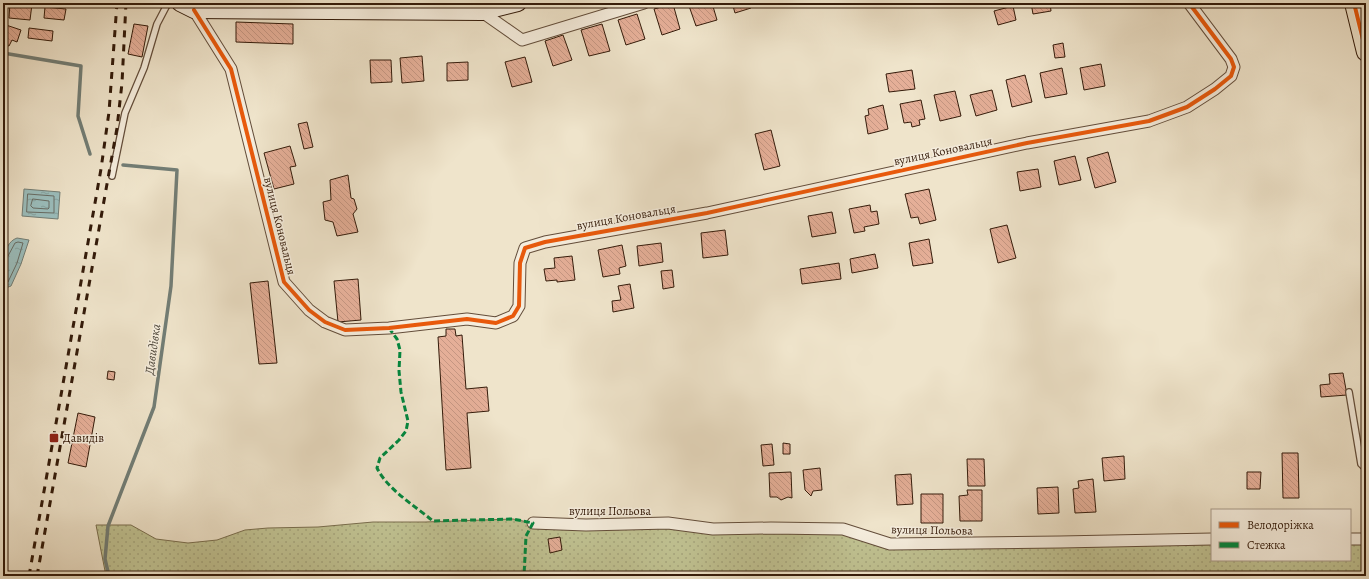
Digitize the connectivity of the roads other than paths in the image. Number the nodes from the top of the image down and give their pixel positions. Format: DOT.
graph roads {
  1 [pos="168,3"];
  2 [pos="518,3"];
  3 [pos="644,3"];
  4 [pos="1189,3"];
  5 [pos="1354,3"];
  6 [pos="187,6"];
  7 [pos="267,7"];
  8 [pos="482,12"];
  9 [pos="1366,52"];
  10 [pos="112,176"];
  11 [pos="1350,392"];
  12 [pos="1366,469"];
  13 [pos="533,523"];
  14 [pos="1211,539"];
  15 [pos="1351,539"];
  16 [pos="1366,539"];
  1 -- 10 [label="lane"];
  2 -- 8 [label="street"];
  3 -- 8 [label="street"];
  4 -- 6 [label="street, вулиця Коновальця"];
  5 -- 9 [label="main road"];
  6 -- 7 [label="street"];
  7 -- 8 [label="street"];
  11 -- 12 [label="lane"];
  13 -- 14 [label="street, вулиця Польова"];
  15 -- 16 [label="street"];
}
